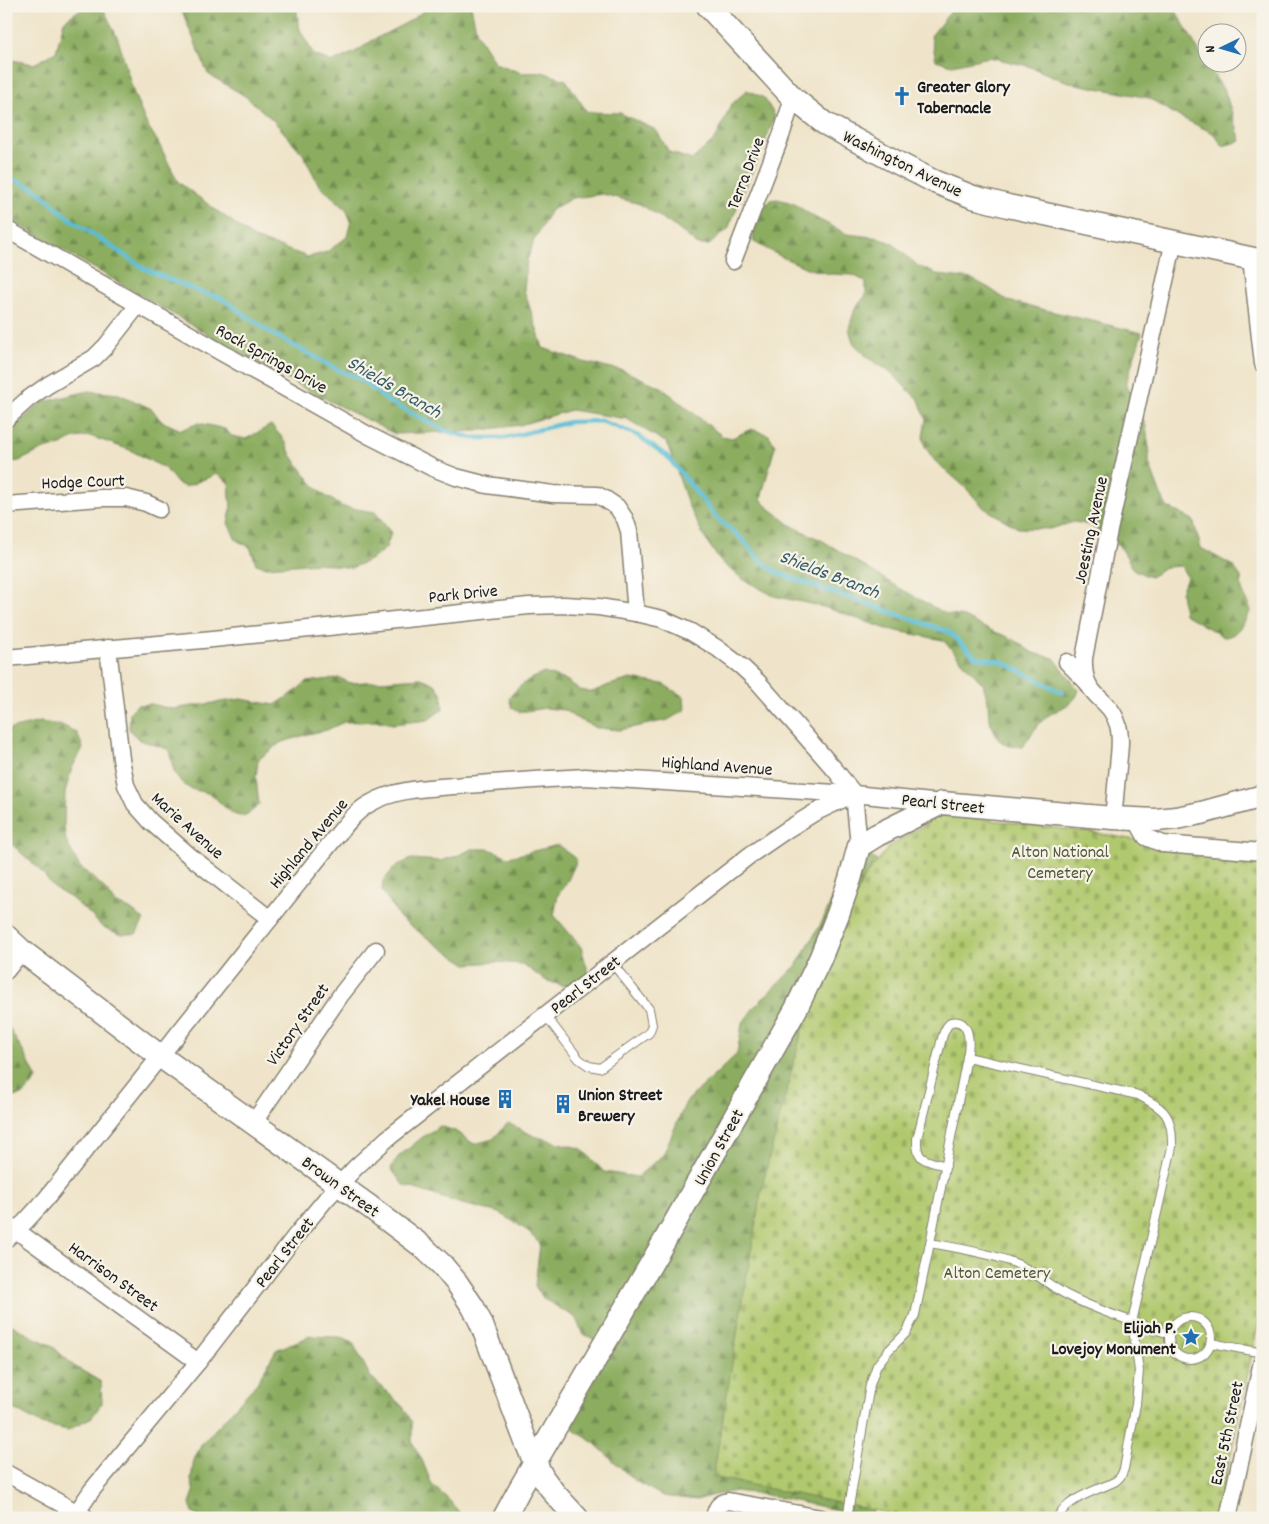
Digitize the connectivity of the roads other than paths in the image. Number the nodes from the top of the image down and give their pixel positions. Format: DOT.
graph roads {
  1 [pos="708,6"];
  2 [pos="793,98"];
  3 [pos="6,229"];
  4 [pos="1174,242"];
  5 [pos="1257,260"];
  6 [pos="733,261"];
  7 [pos="138,305"];
  8 [pos="1263,364"];
  9 [pos="6,419"];
  10 [pos="6,505"];
  11 [pos="159,509"];
  12 [pos="636,613"];
  13 [pos="108,648"];
  14 [pos="6,658"];
  15 [pos="1067,662"];
  16 [pos="1086,681"];
  17 [pos="854,794"];
  18 [pos="1263,796"];
  19 [pos="942,803"];
  20 [pos="1113,818"];
  21 [pos="1136,819"];
  22 [pos="859,846"];
  23 [pos="1263,852"];
  24 [pos="270,919"];
  25 [pos="14,944"];
  26 [pos="376,950"];
  27 [pos="612,963"];
  28 [pos="6,971"];
  29 [pos="545,1015"];
  30 [pos="160,1056"];
  31 [pos="968,1057"];
  32 [pos="254,1122"];
  33 [pos="946,1166"];
  34 [pos="340,1185"];
  35 [pos="10,1231"];
  36 [pos="930,1242"];
  37 [pos="1132,1322"];
  38 [pos="1169,1334"];
  39 [pos="1211,1343"];
  40 [pos="1263,1353"];
  41 [pos="1263,1357"];
  42 [pos="198,1362"];
  43 [pos="535,1463"];
  44 [pos="6,1473"];
  45 [pos="80,1516"];
  46 [pos="504,1518"];
  47 [pos="577,1518"];
  48 [pos="714,1518"];
  49 [pos="821,1518"];
  50 [pos="847,1518"];
  51 [pos="1057,1518"];
  52 [pos="1228,1518"];
  1 -- 2 [label="street, Washington Avenue"];
  2 -- 4 [label="street, Washington Avenue"];
  2 -- 6 [label="street, Terra Drive"];
  3 -- 7 [label="street, Rock Springs Drive"];
  4 -- 5 [label="street, Washington Avenue"];
  4 -- 16 [label="street, Joesting Avenue"];
  5 -- 8 [label="street"];
  7 -- 9 [label="street"];
  7 -- 12 [label="street, Rock Springs Drive"];
  10 -- 11 [label="street, Hodge Court"];
  12 -- 13 [label="street, Park Drive"];
  12 -- 17 [label="street, Park Drive"];
  13 -- 14 [label="street, Park Drive"];
  13 -- 24 [label="street, Marie Avenue"];
  15 -- 16 [label="street"];
  16 -- 20 [label="street"];
  17 -- 19 [label="street, Pearl Street"];
  17 -- 22 [label="street"];
  17 -- 24 [label="street, Highland Avenue"];
  17 -- 27 [label="street, Pearl Street"];
  18 -- 21 [label="street, Pearl Street"];
  19 -- 20 [label="street, Pearl Street"];
  19 -- 22 [label="street"];
  20 -- 21 [label="street, Pearl Street"];
  21 -- 23 [label="street"];
  22 -- 43 [label="street, Union Street"];
  24 -- 30 [label="street, Highland Avenue"];
  25 -- 28 [label="street"];
  25 -- 30 [label="street, Brown Street"];
  26 -- 32 [label="street, Victory Street"];
  27 -- 29 [label="street, Pearl Street"];
  27 -- 29 [label="lane"];
  29 -- 34 [label="street, Pearl Street"];
  30 -- 32 [label="street, Brown Street"];
  30 -- 35 [label="street, Highland Avenue"];
  31 -- 33 [label="lane"];
  31 -- 33 [label="lane"];
  31 -- 37 [label="lane"];
  32 -- 34 [label="street, Brown Street"];
  33 -- 36 [label="lane"];
  34 -- 42 [label="street, Pearl Street"];
  34 -- 43 [label="street, Brown Street"];
  35 -- 42 [label="street, Harrison Street"];
  36 -- 37 [label="lane"];
  36 -- 50 [label="lane"];
  37 -- 38 [label="lane"];
  37 -- 51 [label="lane"];
  38 -- 39 [label="lane"];
  38 -- 39 [label="lane"];
  39 -- 40 [label="lane"];
  41 -- 52 [label="street, East 5th Street"];
  42 -- 45 [label="street, Pearl Street"];
  43 -- 46 [label="street, Union Street"];
  43 -- 47 [label="street, Brown Street"];
  44 -- 45 [label="street"];
  48 -- 49 [label="street"];
}
